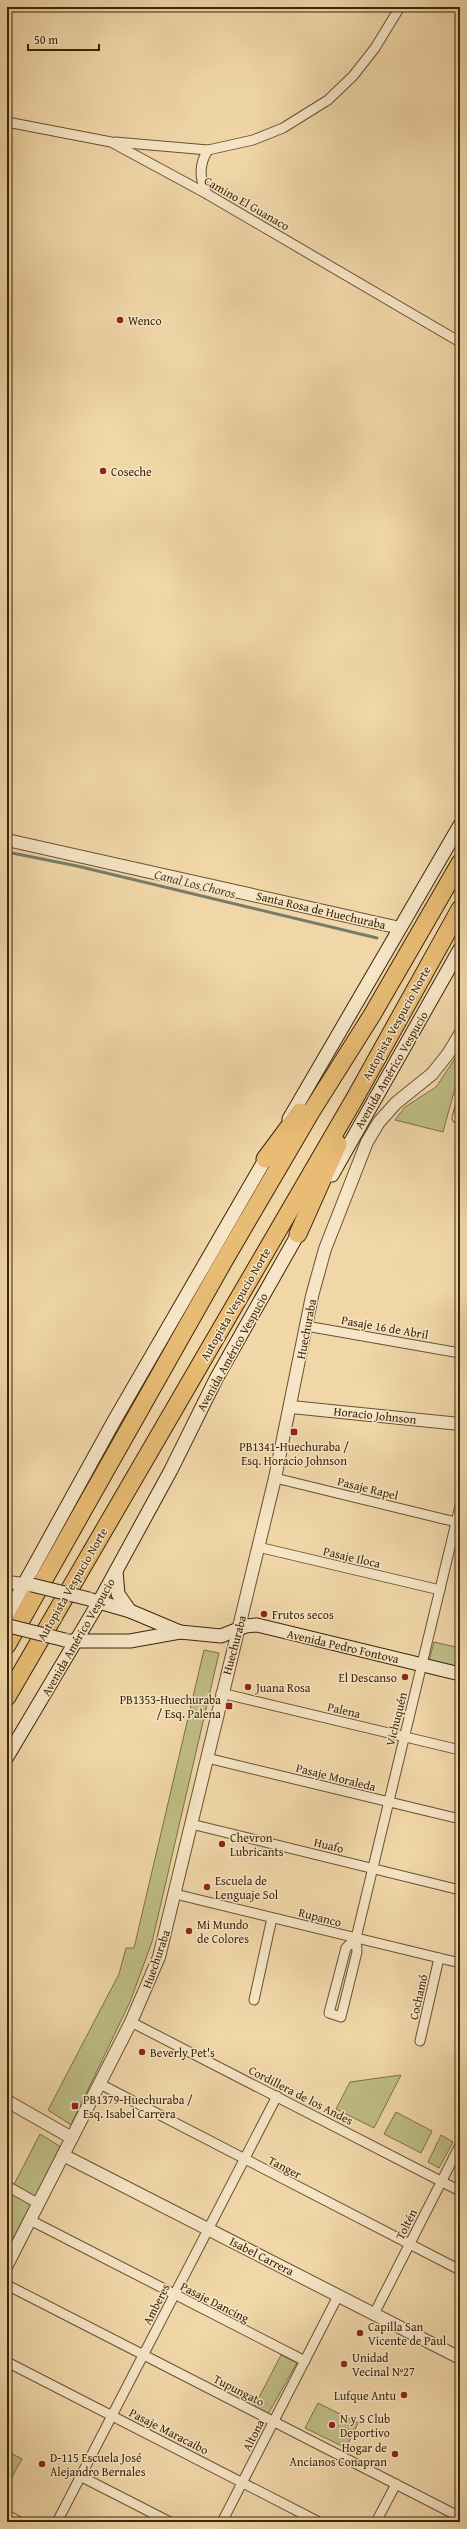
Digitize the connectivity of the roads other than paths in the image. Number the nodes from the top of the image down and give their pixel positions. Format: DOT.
graph roads {
  1 [pos="400,7"];
  2 [pos="7,122"];
  3 [pos="111,142"];
  4 [pos="208,150"];
  5 [pos="207,194"];
  6 [pos="460,342"];
  7 [pos="460,825"];
  8 [pos="7,840"];
  9 [pos="460,863"];
  10 [pos="460,909"];
  11 [pos="400,928"];
  12 [pos="460,949"];
  13 [pos="372,1015"];
  14 [pos="460,1034"];
  15 [pos="354,1098"];
  16 [pos="460,1107"];
  17 [pos="457,1118"];
  18 [pos="265,1159"];
  19 [pos="298,1234"];
  20 [pos="306,1326"];
  21 [pos="460,1353"];
  22 [pos="291,1407"];
  23 [pos="460,1424"];
  24 [pos="274,1478"];
  25 [pos="460,1506"];
  26 [pos="458,1523"];
  27 [pos="258,1547"];
  28 [pos="116,1570"];
  29 [pos="7,1582"];
  30 [pos="28,1584"];
  31 [pos="440,1590"];
  32 [pos="94,1600"];
  33 [pos="130,1611"];
  34 [pos="8,1622"];
  35 [pos="236,1631"];
  36 [pos="180,1632"];
  37 [pos="70,1641"];
  38 [pos="7,1645"];
  39 [pos="422,1665"];
  40 [pos="460,1674"];
  41 [pos="222,1693"];
  42 [pos="7,1696"];
  43 [pos="404,1737"];
  44 [pos="460,1750"];
  45 [pos="7,1756"];
  46 [pos="207,1758"];
  47 [pos="389,1802"];
  48 [pos="460,1819"];
  49 [pos="191,1824"];
  50 [pos="373,1869"];
  51 [pos="460,1890"];
  52 [pos="175,1894"];
  53 [pos="272,1918"];
  54 [pos="356,1938"];
  55 [pos="439,1958"];
  56 [pos="460,1963"];
  57 [pos="254,2000"];
  58 [pos="131,2022"];
  59 [pos="420,2041"];
  60 [pos="100,2084"];
  61 [pos="277,2096"];
  62 [pos="7,2101"];
  63 [pos="72,2138"];
  64 [pos="460,2144"];
  65 [pos="63,2155"];
  66 [pos="244,2159"];
  67 [pos="441,2181"];
  68 [pos="7,2186"];
  69 [pos="460,2191"];
  70 [pos="38,2204"];
  71 [pos="30,2220"];
  72 [pos="208,2229"];
  73 [pos="409,2244"];
  74 [pos="8,2262"];
  75 [pos="460,2270"];
  76 [pos="7,2285"];
  77 [pos="174,2294"];
  78 [pos="338,2296"];
  79 [pos="374,2314"];
  80 [pos="143,2355"];
  81 [pos="460,2358"];
  82 [pos="305,2361"];
  83 [pos="7,2362"];
  84 [pos="112,2416"];
  85 [pos="274,2422"];
  86 [pos="80,2476"];
  87 [pos="242,2482"];
  88 [pos="396,2484"];
  89 [pos="7,2515"];
  90 [pos="460,2517"];
  91 [pos="20,2522"];
  92 [pos="57,2522"];
  93 [pos="170,2522"];
  94 [pos="222,2522"];
  95 [pos="319,2522"];
  96 [pos="376,2522"];
  1 -- 4 [label="street"];
  2 -- 3 [label="street, Camino El Guanaco"];
  3 -- 4 [label="street"];
  3 -- 5 [label="street, Camino El Guanaco"];
  4 -- 5 [label="street"];
  5 -- 6 [label="street, Camino El Guanaco"];
  7 -- 11 [label="main road"];
  8 -- 11 [label="street, Santa Rosa de Huechuraba"];
  9 -- 13 [label="highway, Autopista Vespucio Norte"];
  10 -- 15 [label="highway, Autopista Vespucio Norte"];
  11 -- 18 [label="main road"];
  12 -- 19 [label="main road, Avenida Américo Vespucio"];
  13 -- 18 [label="highway"];
  13 -- 38 [label="highway, Autopista Vespucio Norte"];
  14 -- 20 [label="street, Huechuraba"];
  15 -- 19 [label="highway"];
  15 -- 42 [label="highway, Autopista Vespucio Norte"];
  16 -- 17 [label="street"];
  18 -- 30 [label="main road"];
  19 -- 28 [label="main road, Avenida Américo Vespucio"];
  20 -- 21 [label="street, Pasaje 16 de Abril"];
  20 -- 22 [label="street, Huechuraba"];
  22 -- 23 [label="street, Horacio Johnson"];
  22 -- 24 [label="street, Huechuraba"];
  24 -- 26 [label="street, Pasaje Rapel"];
  24 -- 27 [label="street, Huechuraba"];
  25 -- 26 [label="street, Vichuquén"];
  26 -- 31 [label="street, Vichuquén"];
  27 -- 31 [label="street, Pasaje Iloca"];
  27 -- 35 [label="street, Huechuraba"];
  28 -- 32 [label="main road, Avenida Américo Vespucio"];
  28 -- 33 [label="main road"];
  29 -- 30 [label="street, Avenida Pedro Fontova"];
  30 -- 32 [label="main road, Avenida Pedro Fontova, bridge"];
  30 -- 34 [label="main road"];
  31 -- 39 [label="street, Vichuquén"];
  32 -- 33 [label="main road, Avenida Pedro Fontova"];
  32 -- 37 [label="main road, Avenida Américo Vespucio"];
  33 -- 36 [label="main road, Avenida Pedro Fontova"];
  34 -- 37 [label="main road, Avenida Pedro Fontova, bridge"];
  35 -- 36 [label="main road, Avenida Pedro Fontova"];
  35 -- 39 [label="main road, Avenida Pedro Fontova"];
  35 -- 41 [label="street, Huechuraba"];
  36 -- 37 [label="main road, Avenida Pedro Fontova"];
  37 -- 45 [label="main road, Avenida Américo Vespucio"];
  39 -- 40 [label="main road, Avenida Pedro Fontova"];
  39 -- 43 [label="street, Vichuquén"];
  41 -- 43 [label="street, Palena"];
  41 -- 46 [label="street, Huechuraba"];
  43 -- 44 [label="street, Palena"];
  43 -- 47 [label="street, Vichuquén"];
  46 -- 47 [label="street, Pasaje Moraleda"];
  46 -- 49 [label="street, Huechuraba"];
  47 -- 48 [label="street, Pasaje Moraleda"];
  47 -- 50 [label="street, Vichuquén"];
  49 -- 50 [label="street, Huafo"];
  49 -- 52 [label="street, Huechuraba"];
  50 -- 51 [label="street, Huafo"];
  50 -- 54 [label="street, Vichuquén"];
  52 -- 53 [label="street, Rupanco"];
  52 -- 58 [label="street, Huechuraba"];
  53 -- 54 [label="street, Rupanco"];
  53 -- 57 [label="street"];
  54 -- 54 [label="street, Vichuquén"];
  54 -- 55 [label="street, Rupanco"];
  55 -- 56 [label="street, Rupanco"];
  55 -- 59 [label="street, Cochamó"];
  58 -- 60 [label="street, Huechuraba"];
  58 -- 61 [label="street, Cordillera de los Andes"];
  60 -- 63 [label="street, Huechuraba"];
  60 -- 66 [label="street, Tanger"];
  61 -- 66 [label="street, Amberes"];
  61 -- 67 [label="street, Cordillera de los Andes"];
  62 -- 63 [label="street"];
  63 -- 65 [label="street, Huechuraba"];
  64 -- 67 [label="street, Toltén"];
  65 -- 70 [label="street, Huechuraba"];
  65 -- 72 [label="street, Isabel Carrera"];
  66 -- 72 [label="street, Amberes"];
  66 -- 73 [label="street, Tanger"];
  67 -- 69 [label="street, Cordillera de los Andes"];
  67 -- 73 [label="street, Toltén"];
  68 -- 70 [label="street"];
  70 -- 71 [label="street, Huechuraba"];
  71 -- 74 [label="street, Huechuraba"];
  71 -- 77 [label="street, Pasaje Dancing"];
  72 -- 77 [label="street, Amberes"];
  72 -- 78 [label="street, Isabel Carrera"];
  73 -- 75 [label="street, Tanger"];
  73 -- 79 [label="street, Toltén"];
  76 -- 80 [label="street, Tupungato"];
  77 -- 80 [label="street, Amberes"];
  77 -- 82 [label="street, Pasaje Dancing"];
  78 -- 79 [label="street, Isabel Carrera"];
  78 -- 82 [label="street, Altona"];
  79 -- 81 [label="street, Isabel Carrera"];
  80 -- 84 [label="street, Amberes"];
  80 -- 85 [label="street, Tupungato"];
  82 -- 85 [label="street, Altona"];
  83 -- 84 [label="street, Pasaje Maracaibo"];
  84 -- 86 [label="street, Amberes"];
  84 -- 87 [label="street, Pasaje Maracaibo"];
  85 -- 87 [label="street, Altona"];
  85 -- 88 [label="street, Tupungato"];
  86 -- 92 [label="street, Amberes"];
  86 -- 93 [label="street"];
  87 -- 94 [label="street, Altona"];
  87 -- 95 [label="street, Pasaje Maracaibo"];
  88 -- 90 [label="street, Tupungato"];
  88 -- 96 [label="street"];
  89 -- 91 [label="street"];
}
